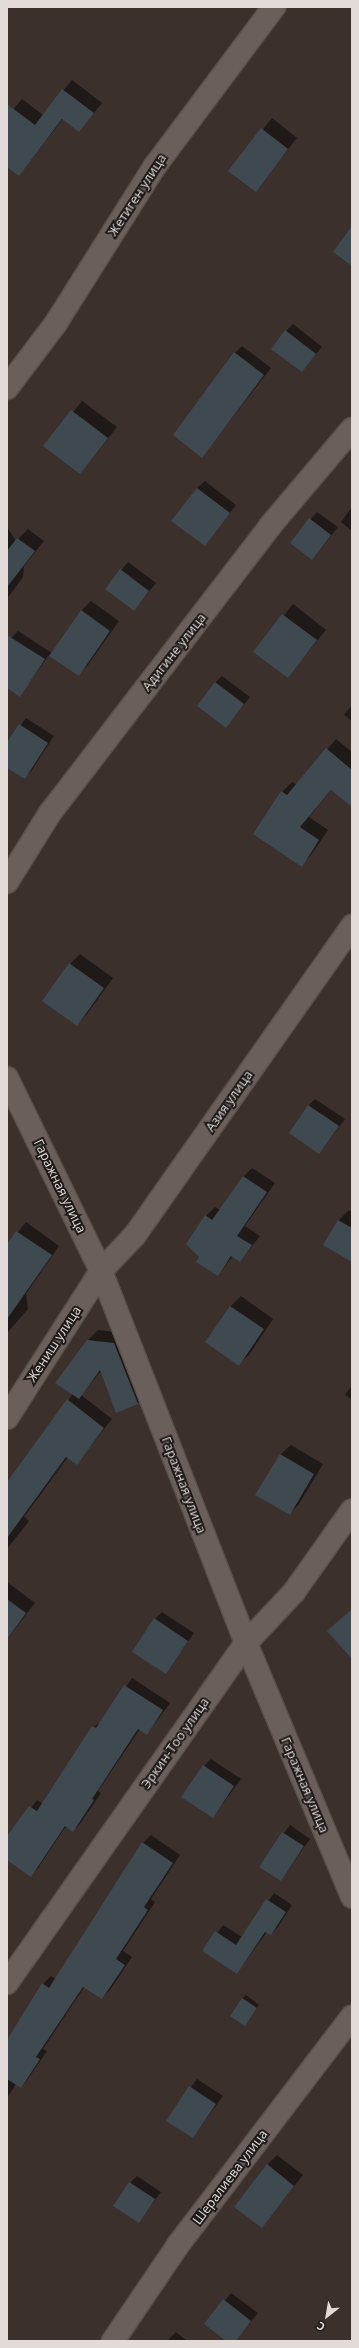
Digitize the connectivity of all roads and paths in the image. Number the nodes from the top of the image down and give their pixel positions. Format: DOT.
graph roads {
  1 [pos="274,7"];
  2 [pos="7,388"];
  3 [pos="352,429"];
  4 [pos="7,882"];
  5 [pos="352,926"];
  6 [pos="7,1078"];
  7 [pos="101,1271"];
  8 [pos="7,1418"];
  9 [pos="352,1510"];
  10 [pos="246,1643"];
  11 [pos="352,1897"];
  12 [pos="7,1983"];
  13 [pos="352,2017"];
  14 [pos="113,2341"];
  1 -- 2 [label="street, Жетиген улица"];
  3 -- 4 [label="street, Адигине улица"];
  5 -- 7 [label="street, Азия улица"];
  6 -- 7 [label="street, Гаражная улица"];
  7 -- 8 [label="street, Жениш улица"];
  7 -- 10 [label="street, Гаражная улица"];
  9 -- 10 [label="street, Эркин-Тоо улица"];
  10 -- 11 [label="street, Гаражная улица"];
  10 -- 12 [label="street, Эркин-Тоо улица"];
  13 -- 14 [label="street, Шералиева улица"];
}
